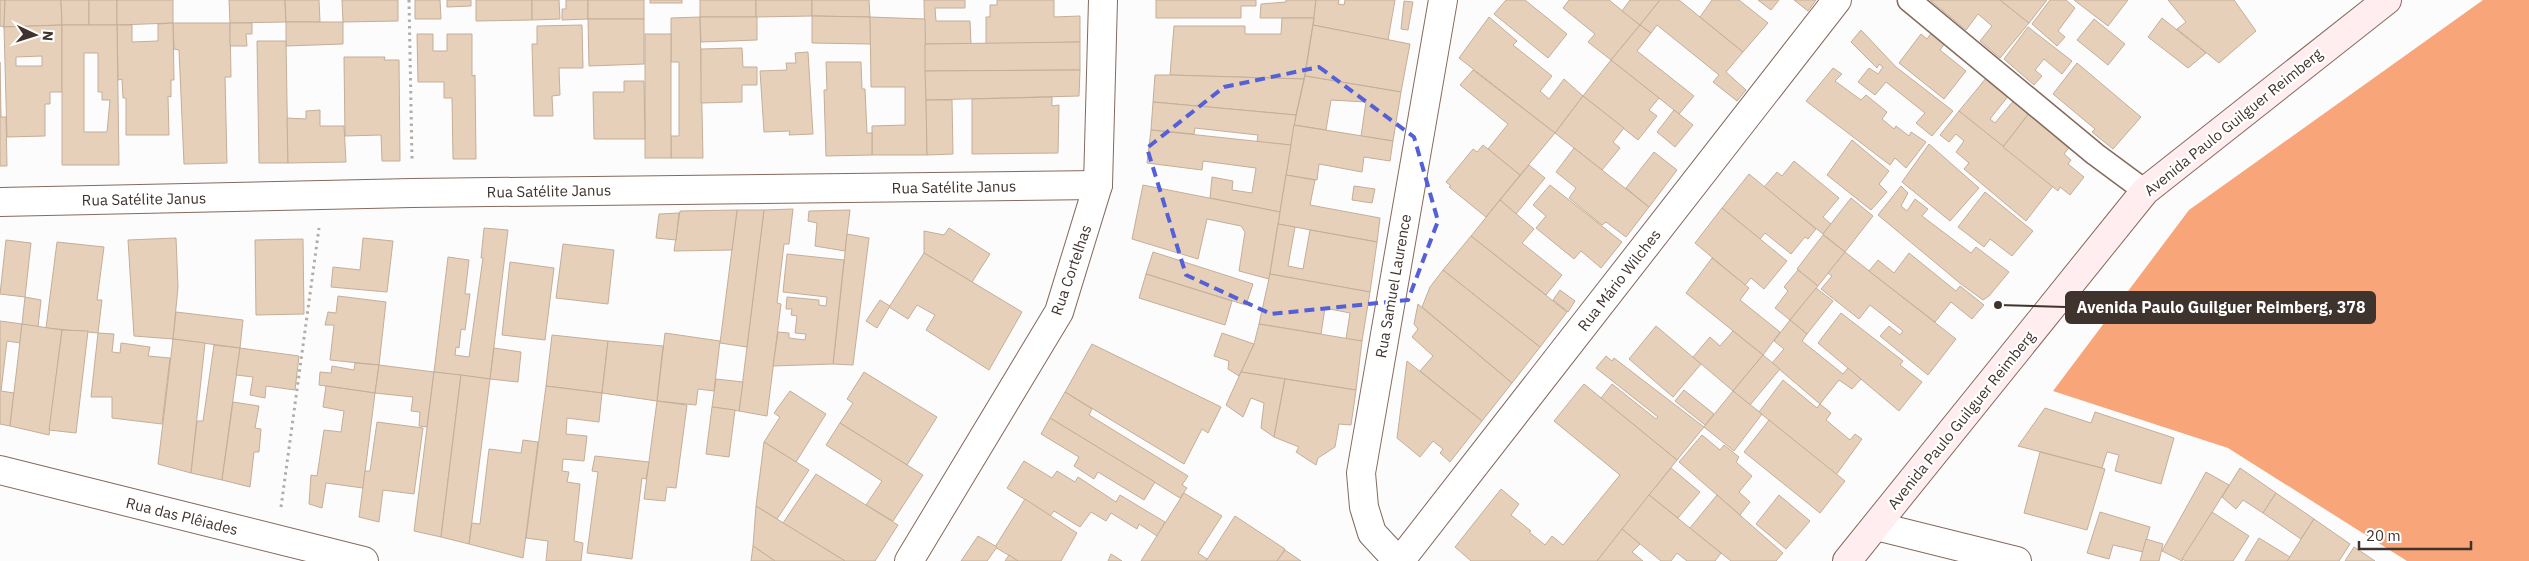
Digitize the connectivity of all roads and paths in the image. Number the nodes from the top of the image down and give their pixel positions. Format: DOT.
graph roads {
  1 [pos="409,0"];
  2 [pos="1103,0"];
  3 [pos="1837,0"];
  4 [pos="1909,0"];
  5 [pos="2387,0"];
  6 [pos="1444,1"];
  7 [pos="1098,185"];
  8 [pos="2145,190"];
  9 [pos="412,192"];
  10 [pos="323,195"];
  11 [pos="0,202"];
  12 [pos="0,470"];
  13 [pos="1876,526"];
  14 [pos="277,539"];
  15 [pos="364,561"];
  16 [pos="910,561"];
  17 [pos="1399,561"];
  18 [pos="1847,561"];
  19 [pos="2017,561"];
  1 -- 9 [label="path"];
  2 -- 7 [label="street, Rua Cortelhas"];
  3 -- 17 [label="street, Rua Mário Wilches"];
  4 -- 8 [label="lane"];
  5 -- 8 [label="main road, Avenida Paulo Guilguer Reimberg"];
  6 -- 17 [label="street, Rua Samuel Laurence"];
  7 -- 9 [label="street, Rua Satélite Janus"];
  7 -- 16 [label="street, Rua Cortelhas"];
  8 -- 13 [label="main road, Avenida Paulo Guilguer Reimberg"];
  9 -- 10 [label="street, Rua Satélite Janus"];
  10 -- 11 [label="street, Rua Satélite Janus"];
  10 -- 14 [label="path"];
  12 -- 14 [label="street, Rua das Plêiades"];
  13 -- 18 [label="main road, Avenida Paulo Guilguer Reimberg"];
  13 -- 19 [label="street"];
  14 -- 15 [label="street, Rua das Plêiades"];
}
